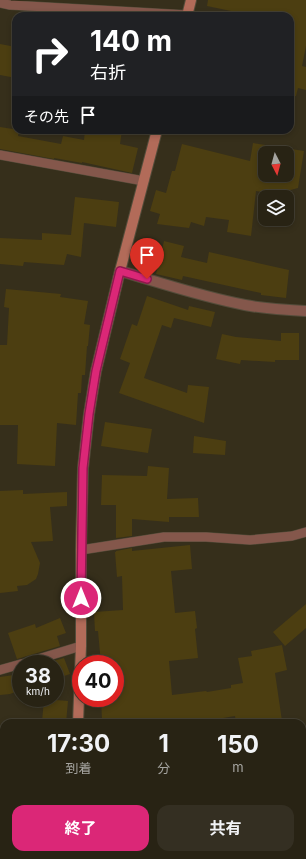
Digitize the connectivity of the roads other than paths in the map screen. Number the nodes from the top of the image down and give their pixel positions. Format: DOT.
graph roads {
  1 [pos="191,0"];
  2 [pos="0,3"];
  3 [pos="134,12"];
  4 [pos="188,12"];
  5 [pos="156,134"];
  6 [pos="0,156"];
  7 [pos="144,181"];
  8 [pos="120,271"];
  9 [pos="306,311"];
  10 [pos="306,532"];
  11 [pos="81,550"];
  12 [pos="82,646"];
  13 [pos="52,655"];
  14 [pos="12,667"];
  15 [pos="0,670"];
  16 [pos="78,719"];
  1 -- 4 [label="street"];
  2 -- 3 [label="lane"];
  5 -- 7 [label="street"];
  6 -- 7 [label="lane"];
  7 -- 8 [label="street"];
  8 -- 9 [label="street"];
  8 -- 11 [label="street"];
  10 -- 11 [label="lane"];
  11 -- 12 [label="street"];
  12 -- 13 [label="lane"];
  12 -- 16 [label="street"];
  14 -- 15 [label="lane"];
}
